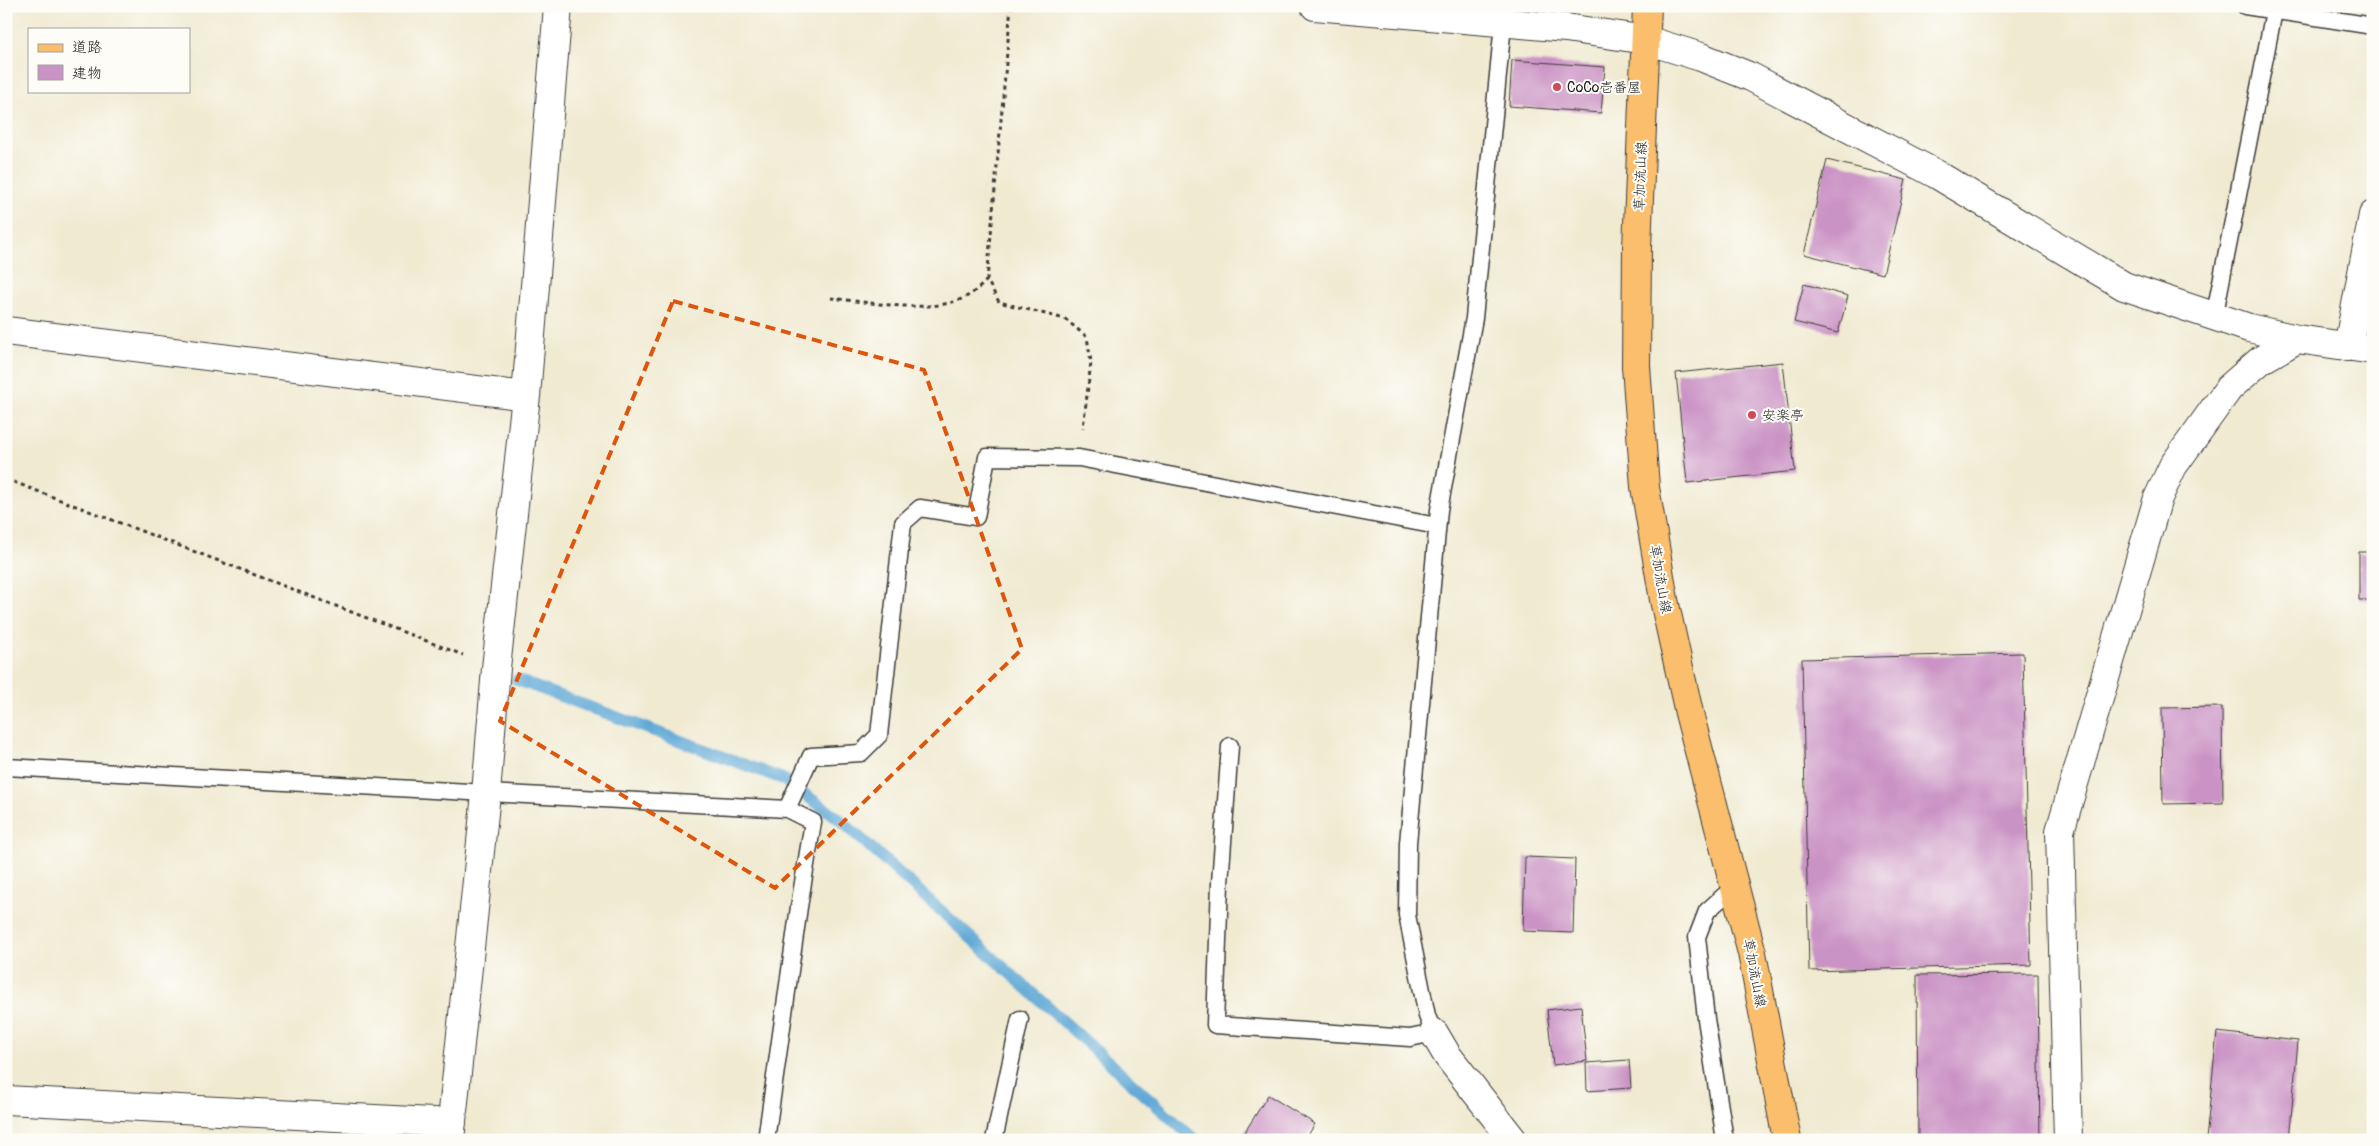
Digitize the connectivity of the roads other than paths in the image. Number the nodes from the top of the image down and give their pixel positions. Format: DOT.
graph roads {
  1 [pos="558,6"];
  2 [pos="1315,6"];
  3 [pos="1647,6"];
  4 [pos="2245,6"];
  5 [pos="2274,11"];
  6 [pos="1503,24"];
  7 [pos="2373,26"];
  8 [pos="1646,40"];
  9 [pos="2373,215"];
  10 [pos="2214,318"];
  11 [pos="6,331"];
  12 [pos="2297,338"];
  13 [pos="2360,348"];
  14 [pos="526,396"];
  15 [pos="1437,526"];
  16 [pos="1230,746"];
  17 [pos="6,767"];
  18 [pos="486,794"];
  19 [pos="787,809"];
  20 [pos="1736,885"];
  21 [pos="1020,1019"];
  22 [pos="1434,1033"];
  23 [pos="6,1100"];
  24 [pos="451,1132"];
  25 [pos="766,1140"];
  26 [pos="994,1140"];
  27 [pos="1513,1140"];
  28 [pos="1726,1140"];
  29 [pos="1787,1140"];
  30 [pos="2068,1140"];
  1 -- 14 [label="street"];
  2 -- 6 [label="street"];
  3 -- 8 [label="main road, 草加流山線"];
  4 -- 5 [label="lane"];
  5 -- 7 [label="lane"];
  5 -- 10 [label="lane"];
  6 -- 8 [label="street"];
  6 -- 15 [label="lane"];
  8 -- 10 [label="street"];
  8 -- 20 [label="main road, 草加流山線"];
  9 -- 13 [label="street"];
  10 -- 12 [label="street"];
  11 -- 14 [label="street"];
  12 -- 13 [label="street"];
  12 -- 30 [label="street"];
  14 -- 18 [label="street"];
  15 -- 19 [label="lane"];
  15 -- 22 [label="lane"];
  16 -- 22 [label="lane"];
  17 -- 18 [label="lane"];
  18 -- 19 [label="lane"];
  18 -- 24 [label="street"];
  19 -- 25 [label="lane"];
  20 -- 28 [label="lane"];
  20 -- 29 [label="main road, 草加流山線"];
  21 -- 26 [label="lane"];
  22 -- 27 [label="street"];
  23 -- 24 [label="street"];
}
